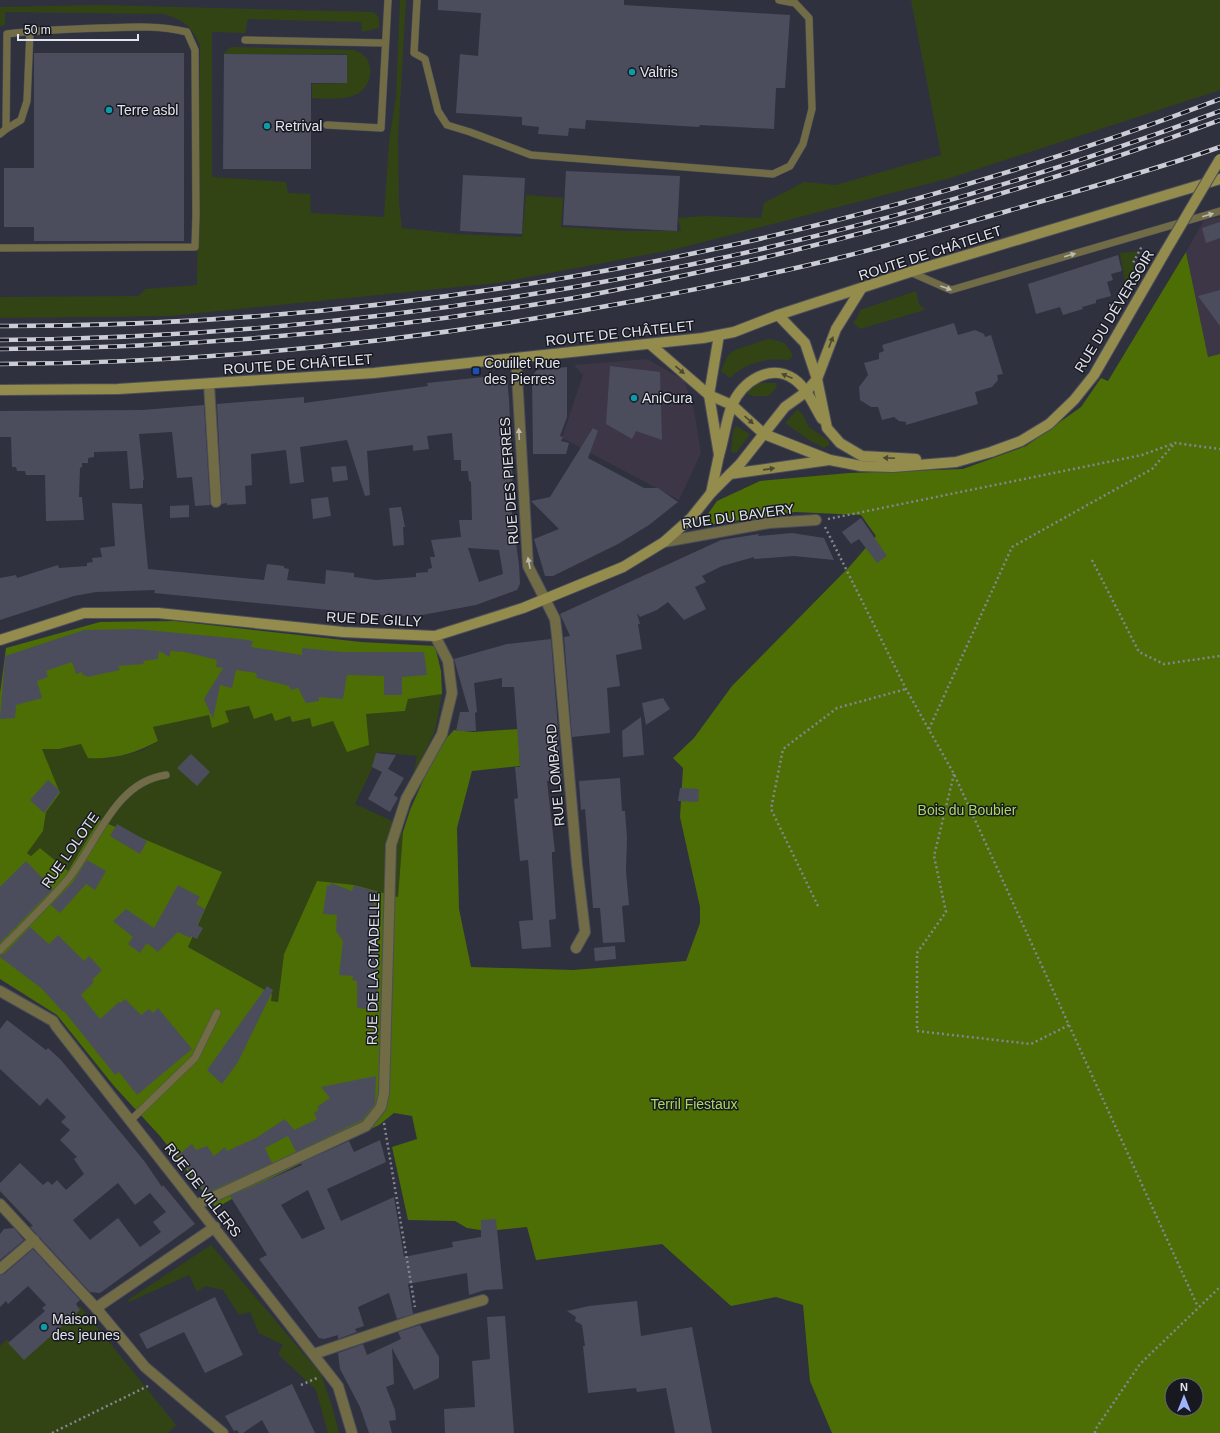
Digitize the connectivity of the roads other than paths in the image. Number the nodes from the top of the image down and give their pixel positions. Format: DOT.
graph roads {
  1 [pos="388,0"];
  2 [pos="417,0"];
  3 [pos="779,0"];
  4 [pos="30,31"];
  5 [pos="245,40"];
  6 [pos="385,43"];
  7 [pos="326,125"];
  8 [pos="3,132"];
  9 [pos="1220,159"];
  10 [pos="1220,179"];
  11 [pos="1220,211"];
  12 [pos="0,248"];
  13 [pos="910,272"];
  14 [pos="861,289"];
  15 [pos="778,315"];
  16 [pos="719,335"];
  17 [pos="651,345"];
  18 [pos="516,358"];
  19 [pos="817,379"];
  20 [pos="209,384"];
  21 [pos="0,390"];
  22 [pos="806,392"];
  23 [pos="709,395"];
  24 [pos="732,405"];
  25 [pos="827,428"];
  26 [pos="764,434"];
  27 [pos="720,455"];
  28 [pos="830,460"];
  29 [pos="956,462"];
  30 [pos="730,474"];
  31 [pos="711,493"];
  32 [pos="216,502"];
  33 [pos="816,520"];
  34 [pos="664,542"];
  35 [pos="544,599"];
  36 [pos="435,636"];
  37 [pos="0,640"];
  38 [pos="166,775"];
  39 [pos="576,948"];
  40 [pos="0,950"];
  41 [pos="0,991"];
  42 [pos="217,1014"];
  43 [pos="131,1120"];
  44 [pos="0,1204"];
  45 [pos="196,1205"];
  46 [pos="215,1228"];
  47 [pos="34,1240"];
  48 [pos="0,1270"];
  49 [pos="483,1300"];
  50 [pos="96,1308"];
  51 [pos="314,1354"];
  52 [pos="223,1433"];
  53 [pos="352,1433"];
  1 -- 6 [label="lane"];
  2 -- 3 [label="lane"];
  4 -- 8 [label="lane"];
  4 -- 8 [label="lane"];
  4 -- 12 [label="lane"];
  5 -- 6 [label="lane"];
  6 -- 7 [label="lane"];
  9 -- 29 [label="main road, RUE DU DÉVERSOIR, bridge"];
  10 -- 13 [label="main road, ROUTE DE CHÂTELET"];
  13 -- 11 [label="lane, one-way"];
  13 -- 14 [label="main road, ROUTE DE CHÂTELET"];
  14 -- 15 [label="main road, ROUTE DE CHÂTELET"];
  19 -- 14 [label="main road, one-way"];
  15 -- 16 [label="main road, ROUTE DE CHÂTELET"];
  15 -- 19 [label="main road, RUE DU DÉVERSOIR"];
  16 -- 17 [label="main road, ROUTE DE CHÂTELET"];
  16 -- 23 [label="main road"];
  17 -- 18 [label="main road, ROUTE DE CHÂTELET"];
  17 -- 23 [label="main road, RUE DU DÉVERSOIR, one-way"];
  18 -- 20 [label="main road, ROUTE DE CHÂTELET"];
  35 -- 18 [label="street, RUE DES PIERRES, one-way"];
  19 -- 22 [label="main road, RUE DE GILLY"];
  19 -- 25 [label="main road, RUE DU DÉVERSOIR"];
  20 -- 21 [label="main road, ROUTE DE CHÂTELET"];
  20 -- 32 [label="street"];
  22 -- 24 [label="main road, one-way"];
  22 -- 25 [label="main road"];
  22 -- 26 [label="main road, RUE DE GILLY"];
  23 -- 24 [label="main road, RUE DU DÉVERSOIR"];
  23 -- 27 [label="main road"];
  24 -- 26 [label="main road, RUE DU DÉVERSOIR, one-way"];
  24 -- 27 [label="main road"];
  29 -- 25 [label="main road, RUE DU DÉVERSOIR, one-way"];
  26 -- 28 [label="main road, RUE DU DÉVERSOIR"];
  26 -- 30 [label="main road, RUE DE GILLY"];
  27 -- 31 [label="main road"];
  28 -- 29 [label="main road, RUE DU DÉVERSOIR"];
  30 -- 28 [label="main road, one-way"];
  30 -- 31 [label="main road, RUE DE GILLY"];
  31 -- 34 [label="main road, RUE DE GILLY"];
  33 -- 34 [label="street, RUE DU BAVERY"];
  34 -- 35 [label="main road, RUE DE GILLY"];
  35 -- 36 [label="main road, RUE DE GILLY"];
  35 -- 39 [label="street, RUE LOMBARD"];
  36 -- 37 [label="main road, RUE DE GILLY"];
  36 -- 45 [label="street, RUE DE LA CITADELLE"];
  38 -- 40 [label="lane, RUE LOLOTE"];
  41 -- 43 [label="street, RUE DE VILLERS"];
  42 -- 43 [label="lane"];
  43 -- 45 [label="street, RUE DE VILLERS"];
  44 -- 47 [label="street"];
  45 -- 46 [label="street, RUE DE VILLERS"];
  46 -- 50 [label="street"];
  46 -- 51 [label="street, RUE DE VILLERS"];
  47 -- 48 [label="street"];
  47 -- 50 [label="street"];
  49 -- 51 [label="street"];
  50 -- 52 [label="street"];
  51 -- 53 [label="street, RUE DE VILLERS"];
}
